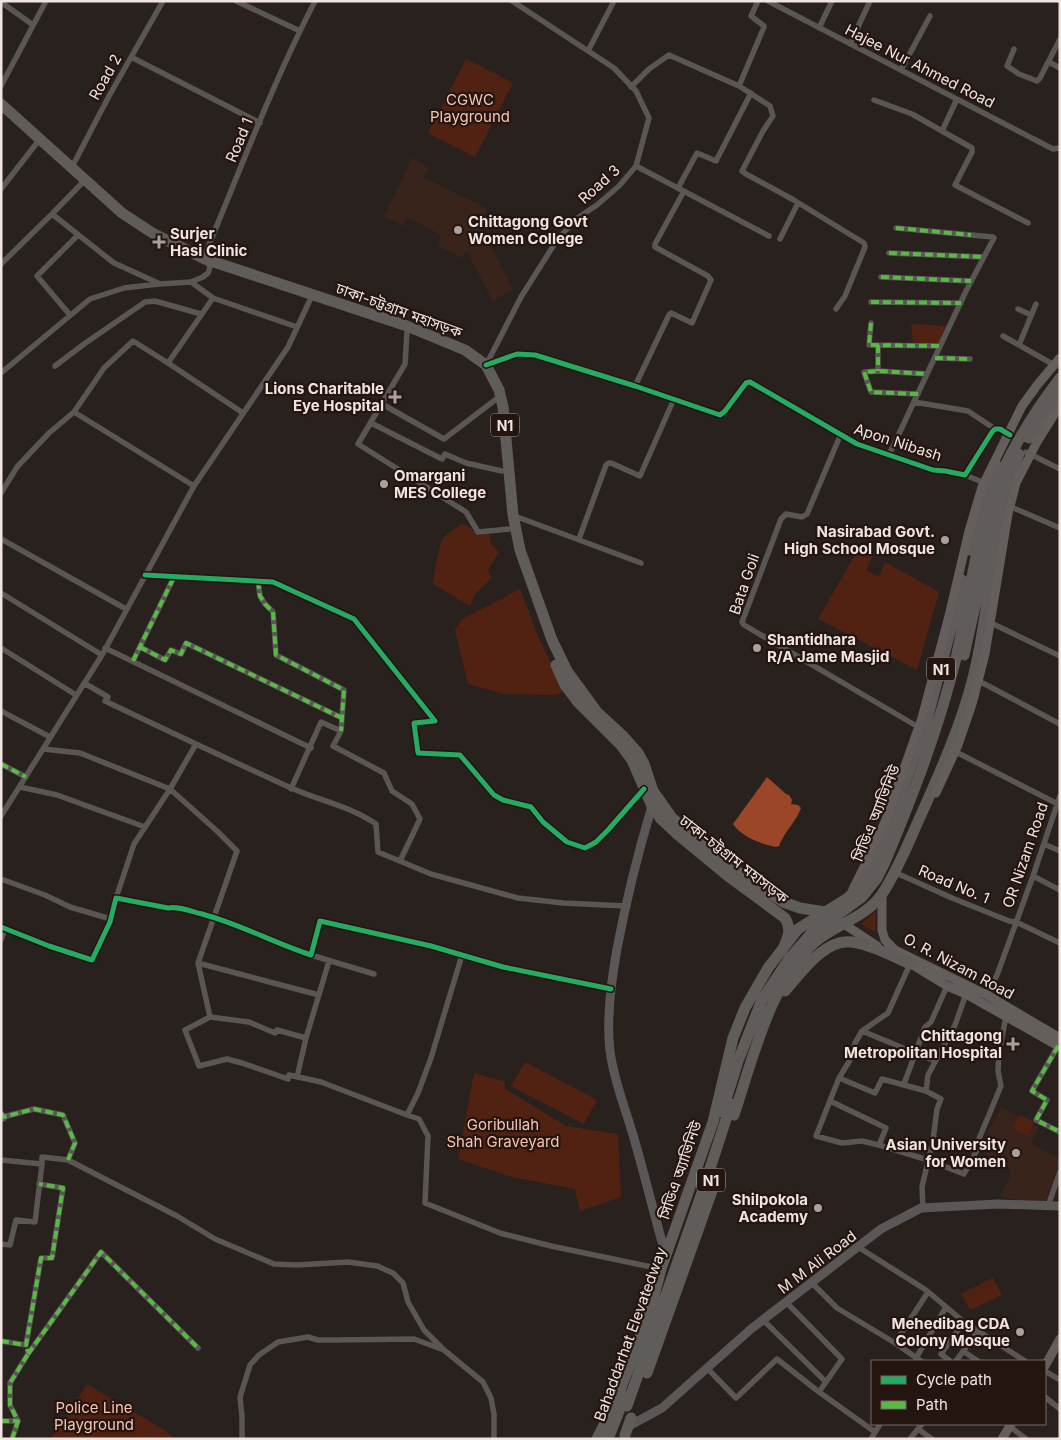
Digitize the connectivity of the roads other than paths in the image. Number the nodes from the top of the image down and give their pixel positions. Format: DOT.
graph roads {
  1 [pos="46,1"];
  2 [pos="163,1"];
  3 [pos="236,1"];
  4 [pos="315,1"];
  5 [pos="512,1"];
  6 [pos="614,1"];
  7 [pos="758,1"];
  8 [pos="768,1"];
  9 [pos="832,1"];
  10 [pos="870,1"];
  11 [pos="1,2"];
  12 [pos="930,16"];
  13 [pos="33,25"];
  14 [pos="819,28"];
  15 [pos="300,30"];
  16 [pos="1060,39"];
  17 [pos="850,44"];
  18 [pos="1014,49"];
  19 [pos="588,51"];
  20 [pos="131,57"];
  21 [pos="1048,62"];
  22 [pos="1060,68"];
  23 [pos="901,70"];
  24 [pos="1,86"];
  25 [pos="739,86"];
  26 [pos="631,87"];
  27 [pos="751,93"];
  28 [pos="957,99"];
  29 [pos="874,100"];
  30 [pos="1,104"];
  31 [pos="1,114"];
  32 [pos="260,123"];
  33 [pos="942,131"];
  34 [pos="36,144"];
  35 [pos="1060,148"];
  36 [pos="636,166"];
  37 [pos="72,167"];
  38 [pos="83,181"];
  39 [pos="1,190"];
  40 [pos="681,190"];
  41 [pos="798,204"];
  42 [pos="52,214"];
  43 [pos="1028,224"];
  44 [pos="896,228"];
  45 [pos="78,235"];
  46 [pos="769,236"];
  47 [pos="780,239"];
  48 [pos="889,253"];
  49 [pos="984,257"];
  50 [pos="207,263"];
  51 [pos="1,264"];
  52 [pos="881,277"];
  53 [pos="972,281"];
  54 [pos="191,282"];
  55 [pos="159,284"];
  56 [pos="213,298"];
  57 [pos="310,300"];
  58 [pos="871,302"];
  59 [pos="961,303"];
  60 [pos="1036,304"];
  61 [pos="836,309"];
  62 [pos="1018,309"];
  63 [pos="202,314"];
  64 [pos="70,315"];
  65 [pos="1031,315"];
  66 [pos="870,323"];
  67 [pos="297,327"];
  68 [pos="407,332"];
  69 [pos="1003,336"];
  70 [pos="878,345"];
  71 [pos="1019,345"];
  72 [pos="940,346"];
  73 [pos="935,358"];
  74 [pos="970,359"];
  75 [pos="1059,362"];
  76 [pos="168,363"];
  77 [pos="486,365"];
  78 [pos="55,366"];
  79 [pos="878,371"];
  80 [pos="1,373"];
  81 [pos="927,374"];
  82 [pos="1060,378"];
  83 [pos="635,386"];
  84 [pos="1060,392"];
  85 [pos="918,394"];
  86 [pos="674,399"];
  87 [pos="495,400"];
  88 [pos="914,402"];
  89 [pos="382,404"];
  90 [pos="1058,404"];
  91 [pos="74,412"];
  92 [pos="243,413"];
  93 [pos="371,424"];
  94 [pos="995,429"];
  95 [pos="1010,434"];
  96 [pos="840,436"];
  97 [pos="1026,452"];
  98 [pos="889,455"];
  99 [pos="1060,469"];
  100 [pos="502,471"];
  101 [pos="965,475"];
  102 [pos="989,484"];
  103 [pos="194,486"];
  104 [pos="1,493"];
  105 [pos="1006,505"];
  106 [pos="510,516"];
  107 [pos="1060,528"];
  108 [pos="510,529"];
  109 [pos="1,539"];
  110 [pos="580,539"];
  111 [pos="641,562"];
  112 [pos="145,575"];
  113 [pos="174,577"];
  114 [pos="258,581"];
  115 [pos="1,593"];
  116 [pos="126,609"];
  117 [pos="985,619"];
  118 [pos="140,647"];
  119 [pos="1,648"];
  120 [pos="105,648"];
  121 [pos="102,655"];
  122 [pos="1060,656"];
  123 [pos="133,662"];
  124 [pos="973,678"];
  125 [pos="84,683"];
  126 [pos="76,695"];
  127 [pos="1,711"];
  128 [pos="342,718"];
  129 [pos="1060,724"];
  130 [pos="340,731"];
  131 [pos="924,731"];
  132 [pos="50,737"];
  133 [pos="196,744"];
  134 [pos="311,748"];
  135 [pos="43,749"];
  136 [pos="950,749"];
  137 [pos="1,764"];
  138 [pos="26,777"];
  139 [pos="20,787"];
  140 [pos="291,789"];
  141 [pos="644,789"];
  142 [pos="170,790"];
  143 [pos="1060,796"];
  144 [pos="1059,804"];
  145 [pos="652,806"];
  146 [pos="1,816"];
  147 [pos="916,826"];
  148 [pos="145,827"];
  149 [pos="1044,844"];
  150 [pos="1060,851"];
  151 [pos="400,861"];
  152 [pos="894,872"];
  153 [pos="1033,876"];
  154 [pos="1,879"];
  155 [pos="1060,890"];
  156 [pos="882,895"];
  157 [pos="116,898"];
  158 [pos="848,898"];
  159 [pos="626,906"];
  160 [pos="825,912"];
  161 [pos="213,917"];
  162 [pos="111,919"];
  163 [pos="1016,922"];
  164 [pos="844,924"];
  165 [pos="3,928"];
  166 [pos="1,940"];
  167 [pos="1060,943"];
  168 [pos="784,949"];
  169 [pos="312,955"];
  170 [pos="462,955"];
  171 [pos="329,961"];
  172 [pos="198,963"];
  173 [pos="910,964"];
  174 [pos="374,974"];
  175 [pos="947,986"];
  176 [pos="611,989"];
  177 [pos="966,994"];
  178 [pos="319,995"];
  179 [pos="987,995"];
  180 [pos="772,1003"];
  181 [pos="1006,1016"];
  182 [pos="210,1017"];
  183 [pos="862,1031"];
  184 [pos="306,1038"];
  185 [pos="1059,1044"];
  186 [pos="916,1054"];
  187 [pos="935,1061"];
  188 [pos="297,1077"];
  189 [pos="839,1078"];
  190 [pos="904,1084"];
  191 [pos="926,1091"];
  192 [pos="830,1101"];
  193 [pos="407,1115"];
  194 [pos="2,1116"];
  195 [pos="1060,1132"];
  196 [pos="879,1146"];
  197 [pos="1,1160"];
  198 [pos="68,1160"];
  199 [pos="928,1160"];
  200 [pos="42,1164"];
  201 [pos="1060,1172"];
  202 [pos="39,1184"];
  203 [pos="712,1191"];
  204 [pos="1048,1206"];
  205 [pos="1060,1206"];
  206 [pos="923,1207"];
  207 [pos="1,1244"];
  208 [pos="858,1247"];
  209 [pos="666,1256"];
  210 [pos="661,1269"];
  211 [pos="812,1282"];
  212 [pos="928,1292"];
  213 [pos="786,1302"];
  214 [pos="946,1307"];
  215 [pos="763,1320"];
  216 [pos="964,1322"];
  217 [pos="978,1331"];
  218 [pos="1060,1340"];
  219 [pos="1,1341"];
  220 [pos="895,1343"];
  221 [pos="26,1345"];
  222 [pos="198,1348"];
  223 [pos="444,1350"];
  224 [pos="963,1351"];
  225 [pos="28,1354"];
  226 [pos="919,1360"];
  227 [pos="949,1360"];
  228 [pos="957,1360"];
  229 [pos="976,1360"];
  230 [pos="1023,1360"];
  231 [pos="1046,1364"];
  232 [pos="707,1368"];
  233 [pos="1046,1373"];
  234 [pos="1060,1380"];
  235 [pos="826,1382"];
  236 [pos="819,1392"];
  237 [pos="1046,1398"];
  238 [pos="1060,1409"];
  239 [pos="1,1421"];
  240 [pos="18,1421"];
  241 [pos="879,1425"];
  242 [pos="921,1425"];
  243 [pos="1009,1425"];
  244 [pos="918,1429"];
  245 [pos="875,1432"];
  246 [pos="621,1436"];
  247 [pos="12,1439"];
  248 [pos="242,1439"];
  249 [pos="494,1439"];
  250 [pos="597,1439"];
  251 [pos="608,1439"];
  252 [pos="871,1439"];
  253 [pos="910,1439"];
  254 [pos="932,1439"];
  255 [pos="1002,1439"];
  256 [pos="1026,1439"];
  1 -- 13 [label="street"];
  2 -- 20 [label="street, Road 2"];
  3 -- 15 [label="street"];
  4 -- 15 [label="street, Road 1"];
  5 -- 19 [label="street, Road 3"];
  6 -- 19 [label="street"];
  7 -- 25 [label="street"];
  8 -- 14 [label="street, Hajee Nur Ahmed Road"];
  9 -- 14 [label="street"];
  10 -- 17 [label="street"];
  11 -- 13 [label="street"];
  12 -- 23 [label="street"];
  13 -- 24 [label="street"];
  14 -- 17 [label="street, Hajee Nur Ahmed Road"];
  15 -- 32 [label="street, Road 1"];
  16 -- 21 [label="street"];
  17 -- 23 [label="street, Hajee Nur Ahmed Road"];
  18 -- 21 [label="street"];
  19 -- 26 [label="street, Road 3"];
  20 -- 32 [label="street"];
  20 -- 37 [label="street, Road 2"];
  21 -- 22 [label="street"];
  23 -- 28 [label="street, Hajee Nur Ahmed Road"];
  25 -- 26 [label="street"];
  25 -- 27 [label="street"];
  26 -- 36 [label="street, Road 3"];
  27 -- 40 [label="street"];
  27 -- 41 [label="street"];
  28 -- 33 [label="street"];
  28 -- 35 [label="street, Hajee Nur Ahmed Road"];
  29 -- 33 [label="street"];
  30 -- 37 [label="highway, ঢাকা-চট্টগ্রাম মহাসড়ক / N1"];
  31 -- 34 [label="highway, ঢাকা-চট্টগ্রাম মহাসড়ক / N1"];
  32 -- 50 [label="street, Road 1"];
  33 -- 43 [label="street"];
  34 -- 38 [label="highway, ঢাকা-চট্টগ্রাম মহাসড়ক / N1"];
  34 -- 39 [label="street"];
  36 -- 40 [label="street"];
  36 -- 77 [label="street, Road 3"];
  37 -- 38 [label="highway, ঢাকা-চট্টগ্রাম মহাসড়ক / N1"];
  38 -- 42 [label="street"];
  38 -- 50 [label="highway, ঢাকা-চট্টগ্রাম মহাসড়ক / N1"];
  40 -- 46 [label="street"];
  40 -- 83 [label="street"];
  41 -- 47 [label="street"];
  41 -- 61 [label="street"];
  42 -- 45 [label="street"];
  42 -- 51 [label="street"];
  44 -- 49 [label="street"];
  45 -- 55 [label="street"];
  45 -- 64 [label="street"];
  48 -- 49 [label="street"];
  49 -- 53 [label="street"];
  50 -- 54 [label="street"];
  50 -- 57 [label="highway, ঢাকা-চট্টগ্রাম মহাসড়ক / N1"];
  50 -- 77 [label="highway, ঢাকা-চট্টগ্রাম মহাসড়ক / N1"];
  52 -- 53 [label="street"];
  53 -- 59 [label="street"];
  54 -- 55 [label="street"];
  54 -- 56 [label="street"];
  55 -- 64 [label="street"];
  56 -- 63 [label="street"];
  56 -- 67 [label="street"];
  57 -- 67 [label="street"];
  57 -- 68 [label="highway, ঢাকা-চট্টগ্রাম মহাসড়ক / N1"];
  58 -- 59 [label="street"];
  59 -- 72 [label="street"];
  60 -- 65 [label="street"];
  62 -- 65 [label="street"];
  63 -- 76 [label="street"];
  63 -- 78 [label="street"];
  64 -- 80 [label="street"];
  65 -- 71 [label="street"];
  66 -- 70 [label="street"];
  67 -- 92 [label="street"];
  68 -- 87 [label="highway, ঢাকা-চট্টগ্রাম মহাসড়ক / N1"];
  68 -- 89 [label="street"];
  69 -- 71 [label="street"];
  70 -- 72 [label="street"];
  70 -- 79 [label="street"];
  71 -- 75 [label="street"];
  72 -- 73 [label="street"];
  73 -- 74 [label="street"];
  73 -- 81 [label="street"];
  75 -- 95 [label="highway, সিডিএ অ্যাভিনিউ / N1"];
  75 -- 158 [label="main road, bridge"];
  76 -- 91 [label="street"];
  76 -- 92 [label="street"];
  77 -- 83 [label="street"];
  77 -- 106 [label="highway, ঢাকা-চট্টগ্রাম মহাসড়ক / N1"];
  79 -- 81 [label="street"];
  79 -- 85 [label="street"];
  81 -- 85 [label="street"];
  82 -- 251 [label="highway, Bahaddarhat Elevatedway"];
  83 -- 86 [label="street"];
  84 -- 246 [label="highway, Bahaddarhat Elevatedway"];
  85 -- 88 [label="street"];
  86 -- 96 [label="street, Apon Nibash"];
  86 -- 110 [label="street"];
  87 -- 89 [label="street"];
  87 -- 100 [label="highway, ঢাকা-চট্টগ্রাম মহাসড়ক / N1"];
  88 -- 94 [label="street"];
  88 -- 98 [label="street"];
  89 -- 93 [label="street"];
  90 -- 97 [label="highway, সিডিএ অ্যাভিনিউ / N1"];
  90 -- 147 [label="main road, bridge"];
  91 -- 103 [label="street"];
  91 -- 104 [label="street"];
  92 -- 103 [label="street"];
  93 -- 100 [label="street"];
  93 -- 108 [label="street"];
  94 -- 95 [label="street"];
  94 -- 101 [label="street"];
  95 -- 102 [label="highway, সিডিএ অ্যাভিনিউ / N1"];
  96 -- 98 [label="street, Apon Nibash"];
  96 -- 131 [label="street, Bata Goli"];
  97 -- 99 [label="street"];
  97 -- 105 [label="highway, সিডিএ অ্যাভিনিউ / N1"];
  98 -- 101 [label="street, Apon Nibash"];
  100 -- 106 [label="highway, ঢাকা-চট্টগ্রাম মহাসড়ক / N1"];
  101 -- 102 [label="street, Apon Nibash"];
  102 -- 131 [label="highway, সিডিএ অ্যাভিনিউ / N1"];
  103 -- 112 [label="street"];
  105 -- 107 [label="street"];
  105 -- 117 [label="highway, সিডিএ অ্যাভিনিউ / N1"];
  106 -- 108 [label="highway, ঢাকা-চট্টগ্রাম মহাসড়ক / N1"];
  106 -- 110 [label="street"];
  106 -- 160 [label="highway, ঢাকা-চট্টগ্রাম মহাসড়ক / N1"];
  108 -- 141 [label="highway, ঢাকা-চট্টগ্রাম মহাসড়ক / N1"];
  109 -- 116 [label="street"];
  110 -- 111 [label="street"];
  112 -- 113 [label="street"];
  112 -- 116 [label="street"];
  113 -- 114 [label="street"];
  113 -- 118 [label="street"];
  114 -- 128 [label="street"];
  114 -- 141 [label="street"];
  115 -- 121 [label="street"];
  116 -- 120 [label="street"];
  117 -- 122 [label="street"];
  117 -- 124 [label="highway, সিডিএ অ্যাভিনিউ / N1"];
  118 -- 123 [label="street"];
  118 -- 128 [label="street"];
  119 -- 126 [label="street"];
  120 -- 121 [label="street"];
  120 -- 123 [label="street"];
  121 -- 125 [label="street"];
  123 -- 134 [label="street"];
  124 -- 129 [label="street"];
  124 -- 136 [label="highway, সিডিএ অ্যাভিনিউ / N1"];
  125 -- 126 [label="street"];
  125 -- 133 [label="street"];
  126 -- 132 [label="street"];
  127 -- 132 [label="street"];
  128 -- 130 [label="street"];
  130 -- 134 [label="street"];
  130 -- 151 [label="street"];
  131 -- 158 [label="highway, সিডিএ অ্যাভিনিউ / N1"];
  132 -- 135 [label="street"];
  133 -- 140 [label="street"];
  133 -- 142 [label="street"];
  134 -- 140 [label="street"];
  135 -- 138 [label="street"];
  135 -- 142 [label="street"];
  136 -- 144 [label="street"];
  136 -- 147 [label="highway, সিডিএ অ্যাভিনিউ / N1"];
  137 -- 138 [label="street"];
  138 -- 139 [label="street"];
  139 -- 146 [label="street"];
  139 -- 148 [label="street"];
  140 -- 151 [label="street"];
  141 -- 145 [label="highway, ঢাকা-চট্টগ্রাম মহাসড়ক / N1"];
  142 -- 148 [label="street"];
  142 -- 161 [label="street"];
  143 -- 144 [label="street, OR Nizam Road"];
  144 -- 149 [label="street, OR Nizam Road"];
  145 -- 159 [label="street"];
  145 -- 168 [label="highway, ঢাকা-চট্টগ্রাম মহাসড়ক / N1"];
  147 -- 152 [label="highway, সিডিএ অ্যাভিনিউ / N1"];
  148 -- 157 [label="street"];
  149 -- 150 [label="street"];
  149 -- 153 [label="street, OR Nizam Road"];
  151 -- 159 [label="street"];
  152 -- 156 [label="highway, সিডিএ অ্যাভিনিউ / N1"];
  152 -- 163 [label="street, Road No. 1"];
  153 -- 155 [label="street"];
  153 -- 163 [label="street, OR Nizam Road"];
  154 -- 162 [label="street"];
  156 -- 164 [label="highway, সিডিএ অ্যাভিনিউ / N1"];
  156 -- 179 [label="main road, O. R. Nizam Road"];
  157 -- 161 [label="street"];
  157 -- 162 [label="street"];
  158 -- 160 [label="highway, সিডিএ অ্যাভিনিউ / N1"];
  159 -- 176 [label="street"];
  160 -- 168 [label="highway, সিডিএ অ্যাভিনিউ / N1"];
  161 -- 169 [label="street"];
  161 -- 172 [label="street"];
  162 -- 165 [label="street"];
  163 -- 167 [label="street, Road No. 1"];
  163 -- 179 [label="street, OR Nizam Road"];
  164 -- 173 [label="main road, O. R. Nizam Road"];
  164 -- 180 [label="highway, সিডিএ অ্যাভিনিউ / N1"];
  165 -- 166 [label="street"];
  168 -- 209 [label="highway, সিডিএ অ্যাভিনিউ / N1"];
  169 -- 170 [label="street"];
  169 -- 171 [label="street"];
  170 -- 176 [label="street"];
  170 -- 193 [label="street"];
  171 -- 174 [label="street"];
  171 -- 178 [label="street"];
  172 -- 178 [label="street"];
  172 -- 182 [label="street"];
  173 -- 175 [label="main road"];
  173 -- 180 [label="highway"];
  173 -- 183 [label="street"];
  175 -- 177 [label="main road"];
  175 -- 186 [label="street"];
  176 -- 209 [label="street"];
  177 -- 181 [label="main road"];
  177 -- 187 [label="street"];
  178 -- 184 [label="street"];
  179 -- 185 [label="main road, O. R. Nizam Road"];
  180 -- 246 [label="highway, সিডিএ অ্যাভিনিউ / N1"];
  181 -- 185 [label="main road"];
  181 -- 199 [label="street"];
  182 -- 184 [label="street"];
  182 -- 188 [label="street"];
  183 -- 186 [label="street"];
  183 -- 189 [label="street"];
  184 -- 188 [label="street"];
  185 -- 195 [label="street"];
  186 -- 187 [label="street"];
  186 -- 190 [label="street"];
  187 -- 191 [label="street"];
  188 -- 193 [label="street"];
  189 -- 190 [label="street"];
  189 -- 192 [label="street"];
  190 -- 191 [label="street"];
  191 -- 199 [label="street"];
  192 -- 196 [label="street"];
  192 -- 196 [label="street"];
  193 -- 210 [label="street"];
  194 -- 198 [label="street"];
  196 -- 199 [label="street"];
  197 -- 200 [label="street"];
  198 -- 200 [label="street"];
  198 -- 223 [label="street"];
  199 -- 206 [label="street"];
  200 -- 202 [label="street"];
  201 -- 204 [label="street"];
  202 -- 207 [label="street"];
  202 -- 221 [label="street"];
  203 -- 246 [label="highway, bridge"];
  204 -- 205 [label="street, M M Ali Road"];
  204 -- 206 [label="street, M M Ali Road"];
  206 -- 208 [label="street, M M Ali Road"];
  208 -- 211 [label="street, M M Ali Road"];
  208 -- 212 [label="street"];
  209 -- 210 [label="highway, সিডিএ অ্যাভিনিউ / N1"];
  210 -- 250 [label="highway, সিডিএ অ্যাভিনিউ / N1"];
  211 -- 213 [label="street, M M Ali Road"];
  211 -- 220 [label="street"];
  212 -- 214 [label="street"];
  212 -- 220 [label="street"];
  213 -- 215 [label="street, M M Ali Road"];
  213 -- 235 [label="street"];
  214 -- 216 [label="street"];
  214 -- 226 [label="street"];
  215 -- 232 [label="street, M M Ali Road"];
  215 -- 235 [label="street"];
  216 -- 217 [label="street"];
  216 -- 227 [label="street"];
  217 -- 224 [label="street"];
  217 -- 230 [label="street"];
  218 -- 231 [label="main road"];
  219 -- 221 [label="street"];
  220 -- 226 [label="street"];
  221 -- 225 [label="street"];
  222 -- 225 [label="street"];
  223 -- 248 [label="street"];
  223 -- 249 [label="street"];
  224 -- 228 [label="street"];
  224 -- 229 [label="street"];
  225 -- 240 [label="street"];
  232 -- 236 [label="street"];
  232 -- 246 [label="street, M M Ali Road"];
  233 -- 234 [label="street"];
  235 -- 236 [label="street"];
  236 -- 245 [label="street"];
  237 -- 238 [label="street"];
  239 -- 240 [label="street"];
  240 -- 247 [label="street"];
  241 -- 245 [label="street"];
  242 -- 244 [label="street"];
  243 -- 255 [label="main road"];
  243 -- 256 [label="street"];
  244 -- 253 [label="street"];
  244 -- 254 [label="street"];
  245 -- 252 [label="street"];
}
